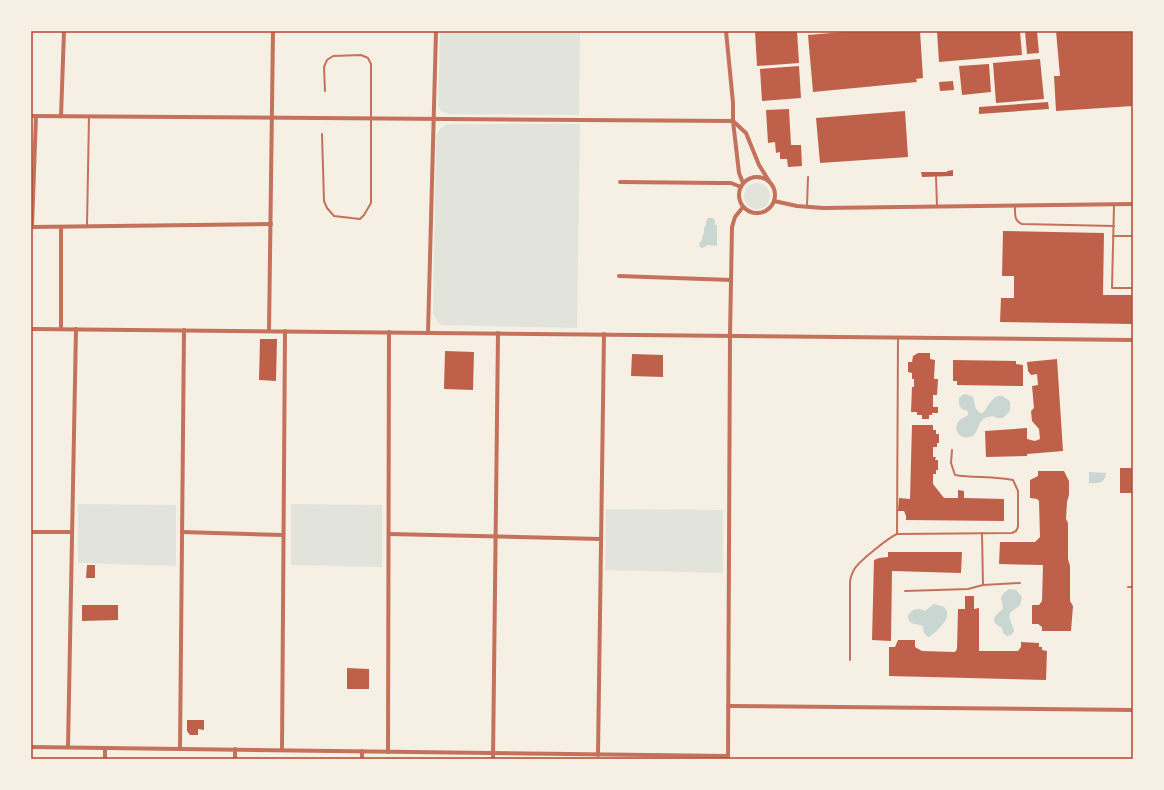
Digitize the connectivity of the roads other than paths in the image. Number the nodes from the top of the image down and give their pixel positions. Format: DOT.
graph roads {
  1 [pos="64,31"];
  2 [pos="273,31"];
  3 [pos="436,31"];
  4 [pos="726,31"];
  5 [pos="324,91"];
  6 [pos="31,116"];
  7 [pos="36,116"];
  8 [pos="62,116"];
  9 [pos="88,117"];
  10 [pos="272,118"];
  11 [pos="371,119"];
  12 [pos="434,119"];
  13 [pos="733,121"];
  14 [pos="322,134"];
  15 [pos="808,177"];
  16 [pos="936,177"];
  17 [pos="620,182"];
  18 [pos="769,182"];
  19 [pos="742,185"];
  20 [pos="774,201"];
  21 [pos="1133,204"];
  22 [pos="1015,205"];
  23 [pos="1114,205"];
  24 [pos="937,206"];
  25 [pos="743,207"];
  26 [pos="807,207"];
  27 [pos="271,224"];
  28 [pos="87,226"];
  29 [pos="1114,226"];
  30 [pos="32,227"];
  31 [pos="61,227"];
  32 [pos="1113,236"];
  33 [pos="1133,236"];
  34 [pos="619,276"];
  35 [pos="731,280"];
  36 [pos="1133,288"];
  37 [pos="31,329"];
  38 [pos="61,329"];
  39 [pos="76,329"];
  40 [pos="184,330"];
  41 [pos="269,331"];
  42 [pos="285,331"];
  43 [pos="389,332"];
  44 [pos="428,333"];
  45 [pos="498,333"];
  46 [pos="604,334"];
  47 [pos="730,336"];
  48 [pos="898,337"];
  49 [pos="1133,340"];
  50 [pos="952,450"];
  51 [pos="31,532"];
  52 [pos="72,532"];
  53 [pos="182,532"];
  54 [pos="982,533"];
  55 [pos="389,534"];
  56 [pos="897,534"];
  57 [pos="283,535"];
  58 [pos="496,537"];
  59 [pos="601,539"];
  60 [pos="1020,583"];
  61 [pos="983,585"];
  62 [pos="1128,587"];
  63 [pos="1133,587"];
  64 [pos="905,591"];
  65 [pos="850,660"];
  66 [pos="728,706"];
  67 [pos="1133,710"];
  68 [pos="31,747"];
  69 [pos="68,747"];
  70 [pos="106,748"];
  71 [pos="180,749"];
  72 [pos="235,750"];
  73 [pos="282,750"];
  74 [pos="362,751"];
  75 [pos="388,752"];
  76 [pos="493,753"];
  77 [pos="598,755"];
  78 [pos="728,758"];
  79 [pos="105,759"];
  80 [pos="235,759"];
  81 [pos="362,759"];
  82 [pos="493,759"];
  1 -- 8 [label="street"];
  2 -- 10 [label="street"];
  3 -- 12 [label="street"];
  4 -- 13 [label="street"];
  5 -- 11 [label="lane"];
  6 -- 7 [label="street"];
  7 -- 8 [label="street"];
  7 -- 30 [label="street"];
  8 -- 9 [label="street"];
  9 -- 10 [label="street"];
  9 -- 28 [label="lane"];
  10 -- 11 [label="street"];
  10 -- 27 [label="street"];
  11 -- 12 [label="street"];
  11 -- 14 [label="lane"];
  12 -- 13 [label="street"];
  12 -- 44 [label="street"];
  13 -- 18 [label="street"];
  13 -- 19 [label="street"];
  15 -- 26 [label="lane"];
  16 -- 24 [label="lane"];
  17 -- 19 [label="street"];
  18 -- 19 [label="street"];
  18 -- 20 [label="street"];
  19 -- 25 [label="street"];
  20 -- 25 [label="street"];
  20 -- 26 [label="street"];
  21 -- 23 [label="street"];
  22 -- 23 [label="street"];
  22 -- 24 [label="street"];
  22 -- 29 [label="lane"];
  23 -- 29 [label="lane"];
  24 -- 26 [label="street"];
  25 -- 35 [label="street"];
  27 -- 28 [label="street"];
  27 -- 41 [label="street"];
  28 -- 31 [label="street"];
  29 -- 32 [label="lane"];
  30 -- 31 [label="street"];
  31 -- 38 [label="street"];
  32 -- 33 [label="lane"];
  32 -- 36 [label="lane"];
  34 -- 35 [label="street"];
  35 -- 47 [label="street"];
  37 -- 38 [label="street"];
  38 -- 39 [label="street"];
  39 -- 40 [label="street"];
  39 -- 52 [label="street"];
  40 -- 41 [label="street"];
  40 -- 53 [label="street"];
  41 -- 42 [label="street"];
  42 -- 43 [label="street"];
  42 -- 57 [label="street"];
  43 -- 44 [label="street"];
  43 -- 55 [label="street"];
  44 -- 45 [label="street"];
  45 -- 46 [label="street"];
  45 -- 58 [label="street"];
  46 -- 47 [label="street"];
  46 -- 59 [label="street"];
  47 -- 48 [label="street"];
  47 -- 66 [label="street"];
  48 -- 49 [label="street"];
  48 -- 56 [label="lane"];
  50 -- 54 [label="lane"];
  51 -- 52 [label="street"];
  52 -- 69 [label="street"];
  53 -- 57 [label="street"];
  53 -- 71 [label="street"];
  54 -- 56 [label="lane"];
  54 -- 61 [label="lane"];
  55 -- 58 [label="street"];
  55 -- 75 [label="street"];
  56 -- 65 [label="lane"];
  57 -- 73 [label="street"];
  58 -- 59 [label="street"];
  58 -- 76 [label="street"];
  59 -- 77 [label="street"];
  60 -- 61 [label="lane"];
  61 -- 64 [label="lane"];
  62 -- 63 [label="lane"];
  66 -- 67 [label="street"];
  66 -- 78 [label="street"];
  68 -- 69 [label="street"];
  69 -- 70 [label="street"];
  70 -- 71 [label="street"];
  70 -- 79 [label="street"];
  71 -- 72 [label="street"];
  72 -- 73 [label="street"];
  72 -- 80 [label="street"];
  73 -- 74 [label="street"];
  74 -- 75 [label="street"];
  74 -- 81 [label="street"];
  75 -- 76 [label="street"];
  76 -- 77 [label="street"];
  76 -- 82 [label="street"];
  77 -- 78 [label="street"];
}
